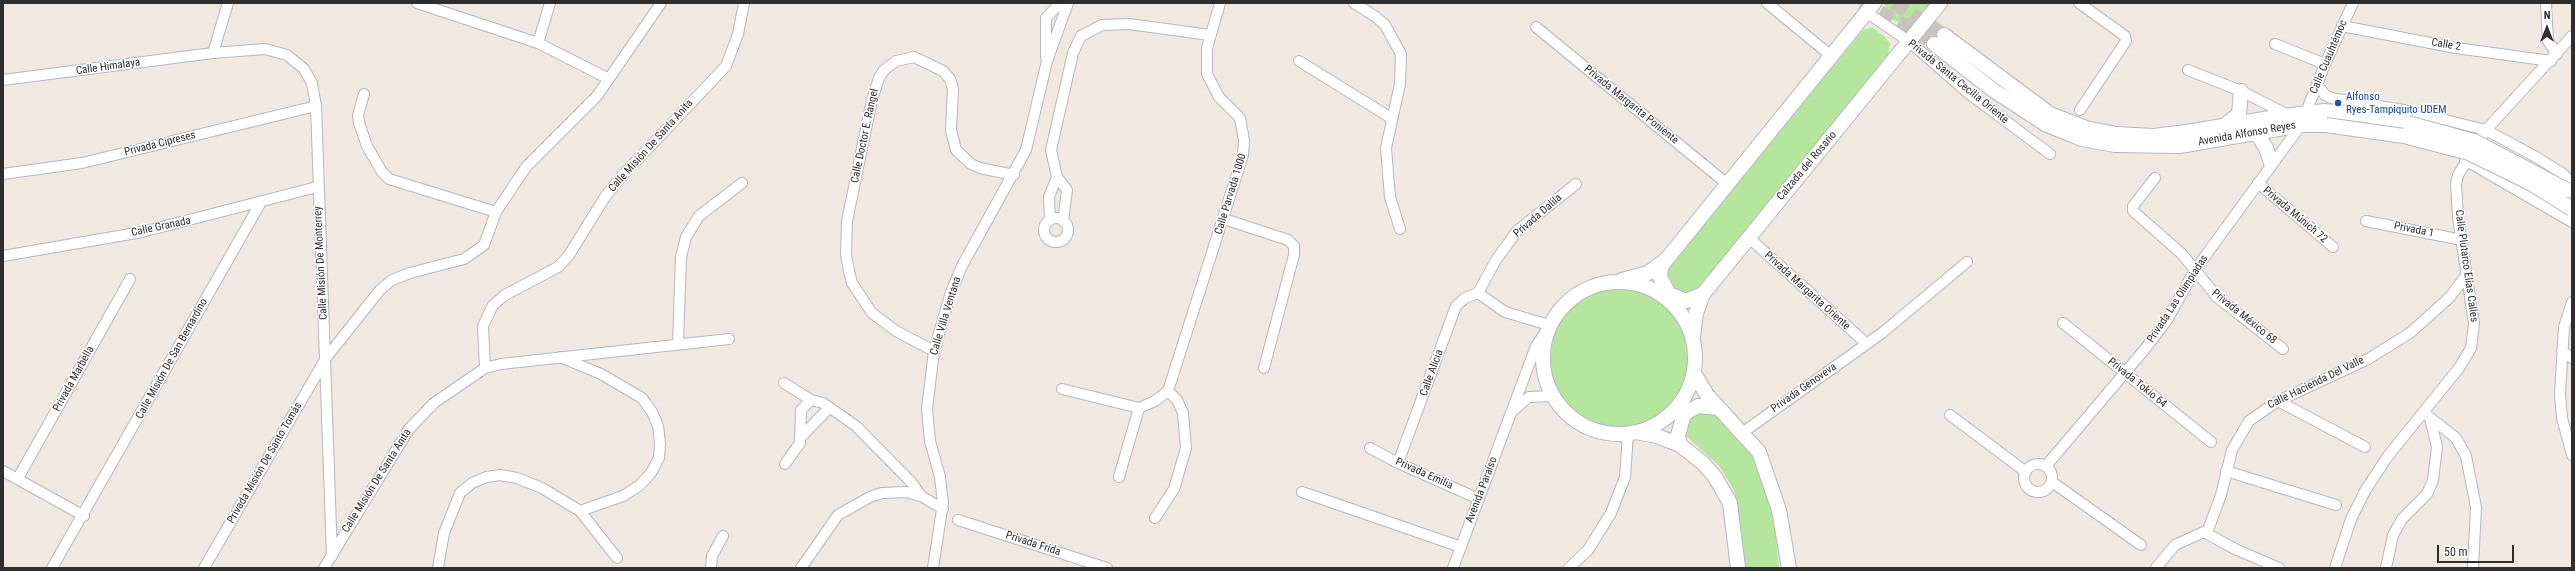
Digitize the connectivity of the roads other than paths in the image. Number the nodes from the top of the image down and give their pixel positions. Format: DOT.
graph roads {
  1 [pos="228,3"];
  2 [pos="417,3"];
  3 [pos="550,3"];
  4 [pos="662,3"];
  5 [pos="744,3"];
  6 [pos="1060,3"];
  7 [pos="1068,3"];
  8 [pos="1220,3"];
  9 [pos="1354,3"];
  10 [pos="1767,3"];
  11 [pos="1940,3"];
  12 [pos="2079,3"];
  13 [pos="2353,3"];
  14 [pos="2546,3"];
  15 [pos="1870,8"];
  16 [pos="2342,26"];
  17 [pos="1536,28"];
  18 [pos="1210,35"];
  19 [pos="2572,36"];
  20 [pos="1910,42"];
  21 [pos="538,44"];
  22 [pos="2275,44"];
  23 [pos="213,53"];
  24 [pos="1830,55"];
  25 [pos="2554,58"];
  26 [pos="1299,61"];
  27 [pos="1047,62"];
  28 [pos="2325,64"];
  29 [pos="2188,70"];
  30 [pos="609,79"];
  31 [pos="3,80"];
  32 [pos="2317,84"];
  33 [pos="2241,91"];
  34 [pos="364,94"];
  35 [pos="316,106"];
  36 [pos="2080,110"];
  37 [pos="2288,115"];
  38 [pos="1391,118"];
  39 [pos="2304,118"];
  40 [pos="2325,118"];
  41 [pos="2224,126"];
  42 [pos="2486,130"];
  43 [pos="2256,132"];
  44 [pos="2050,154"];
  45 [pos="2465,160"];
  46 [pos="2271,163"];
  47 [pos="3,174"];
  48 [pos="1014,175"];
  49 [pos="1057,177"];
  50 [pos="2155,178"];
  51 [pos="742,183"];
  52 [pos="1726,183"];
  53 [pos="2258,183"];
  54 [pos="1576,184"];
  55 [pos="317,187"];
  56 [pos="2570,189"];
  57 [pos="261,202"];
  58 [pos="2572,209"];
  59 [pos="496,212"];
  60 [pos="1224,219"];
  61 [pos="1050,220"];
  62 [pos="1063,221"];
  63 [pos="2366,221"];
  64 [pos="2572,222"];
  65 [pos="1400,229"];
  66 [pos="1748,237"];
  67 [pos="2462,240"];
  68 [pos="2333,247"];
  69 [pos="3,256"];
  70 [pos="1666,260"];
  71 [pos="1967,262"];
  72 [pos="2195,270"];
  73 [pos="2467,274"];
  74 [pos="130,279"];
  75 [pos="1614,282"];
  76 [pos="1478,292"];
  77 [pos="1703,294"];
  78 [pos="2572,302"];
  79 [pos="2063,323"];
  80 [pos="1548,328"];
  81 [pos="729,339"];
  82 [pos="1693,339"];
  83 [pos="678,343"];
  84 [pos="1867,344"];
  85 [pos="2283,349"];
  86 [pos="934,351"];
  87 [pos="2562,351"];
  88 [pos="558,357"];
  89 [pos="326,358"];
  90 [pos="2572,358"];
  91 [pos="485,368"];
  92 [pos="1264,368"];
  93 [pos="1694,373"];
  94 [pos="2125,373"];
  95 [pos="784,383"];
  96 [pos="1062,389"];
  97 [pos="1168,391"];
  98 [pos="1553,396"];
  99 [pos="811,400"];
  100 [pos="2278,401"];
  101 [pos="829,408"];
  102 [pos="1139,408"];
  103 [pos="1718,408"];
  104 [pos="1512,412"];
  105 [pos="1950,415"];
  106 [pos="2427,416"];
  107 [pos="1632,433"];
  108 [pos="1742,433"];
  109 [pos="801,437"];
  110 [pos="2211,442"];
  111 [pos="1680,445"];
  112 [pos="2365,447"];
  113 [pos="1370,448"];
  114 [pos="2572,455"];
  115 [pos="1398,463"];
  116 [pos="785,464"];
  117 [pos="2046,466"];
  118 [pos="3,471"];
  119 [pos="2226,471"];
  120 [pos="2026,472"];
  121 [pos="1119,477"];
  122 [pos="18,478"];
  123 [pos="2052,482"];
  124 [pos="1302,492"];
  125 [pos="921,496"];
  126 [pos="1479,498"];
  127 [pos="2336,505"];
  128 [pos="580,511"];
  129 [pos="943,513"];
  130 [pos="84,516"];
  131 [pos="1155,518"];
  132 [pos="958,520"];
  133 [pos="2204,532"];
  134 [pos="723,536"];
  135 [pos="2141,545"];
  136 [pos="1461,547"];
  137 [pos="332,556"];
  138 [pos="617,558"];
  139 [pos="52,568"];
  140 [pos="204,568"];
  141 [pos="324,568"];
  142 [pos="438,568"];
  143 [pos="711,568"];
  144 [pos="801,568"];
  145 [pos="933,568"];
  146 [pos="1108,568"];
  147 [pos="1453,568"];
  148 [pos="1569,568"];
  149 [pos="1738,568"];
  150 [pos="1790,568"];
  151 [pos="2156,568"];
  152 [pos="2279,568"];
  153 [pos="2335,568"];
  154 [pos="2386,568"];
  155 [pos="2474,568"];
  1 -- 23 [label="street"];
  2 -- 21 [label="street"];
  3 -- 21 [label="street"];
  4 -- 30 [label="street, Privada Misión De Santo Tomás"];
  5 -- 91 [label="street, Calle Misión De Santa Anita"];
  6 -- 27 [label="street, Calle Villa Ventana"];
  7 -- 27 [label="street, Calle Villa Ventana"];
  8 -- 18 [label="street, Calle Parvada 1000"];
  9 -- 38 [label="street"];
  10 -- 24 [label="street"];
  11 -- 20 [label="street, Calzada del Rosario"];
  12 -- 36 [label="street"];
  13 -- 16 [label="street, Calle Cuauhtémoc"];
  14 -- 25 [label="street"];
  15 -- 20 [label="street, Privada Santa Cecilia Oriente"];
  15 -- 24 [label="street, Calzada del Rosario"];
  16 -- 25 [label="street, Calle 2"];
  16 -- 28 [label="street, Calle Cuauhtémoc"];
  17 -- 52 [label="street, Privada Margarita Poniente"];
  18 -- 49 [label="street"];
  18 -- 60 [label="street, Calle Parvada 1000"];
  19 -- 25 [label="street, Calle Plutarco Elías Calles"];
  20 -- 44 [label="street, Privada Santa Cecilia Oriente"];
  20 -- 66 [label="street, Calzada del Rosario"];
  21 -- 30 [label="street"];
  22 -- 28 [label="street"];
  23 -- 31 [label="street, Calle Himalaya"];
  23 -- 35 [label="street, Calle Misión De Monterrey"];
  24 -- 52 [label="street, Calzada del Rosario"];
  25 -- 42 [label="street, Calle Plutarco Elías Calles"];
  26 -- 38 [label="street"];
  27 -- 48 [label="street, Calle Villa Ventana"];
  28 -- 32 [label="street, Calle Cuauhtémoc"];
  29 -- 33 [label="street"];
  30 -- 59 [label="street, Privada Misión De Santo Tomás"];
  32 -- 39 [label="street, Calle Cuauhtémoc"];
  32 -- 42 [label="street"];
  33 -- 37 [label="street"];
  33 -- 41 [label="street"];
  34 -- 59 [label="street"];
  35 -- 47 [label="street, Privada Cipreses"];
  35 -- 55 [label="street, Calle Misión De Monterrey"];
  37 -- 39 [label="street, Avenida Alfonso Reyes"];
  37 -- 41 [label="street, Avenida Alfonso Reyes"];
  38 -- 65 [label="street"];
  39 -- 40 [label="street, Avenida Alfonso Reyes"];
  39 -- 43 [label="street, Avenida Alfonso Reyes"];
  39 -- 46 [label="street, Privada Las Olimpiadas"];
  40 -- 56 [label="street, Avenida Alfonso Reyes, bridge"];
  40 -- 58 [label="street, Avenida Alfonso Reyes, bridge"];
  41 -- 43 [label="street, Avenida Alfonso Reyes"];
  42 -- 45 [label="street, Calle Plutarco Elías Calles"];
  42 -- 56 [label="street"];
  43 -- 46 [label="street"];
  45 -- 64 [label="street"];
  45 -- 67 [label="street, Calle Plutarco Elías Calles"];
  46 -- 53 [label="street, Privada Las Olimpiadas"];
  48 -- 86 [label="street, Calle Villa Ventana"];
  48 -- 86 [label="street, Calle Doctor E. Rangel"];
  49 -- 61 [label="street"];
  49 -- 62 [label="street"];
  50 -- 72 [label="street, Privada México 68"];
  51 -- 83 [label="street"];
  52 -- 70 [label="street, Calzada del Rosario"];
  53 -- 68 [label="street, Privada Múnich 72"];
  53 -- 72 [label="street, Privada Las Olimpiadas"];
  54 -- 76 [label="street, Privada Dalila"];
  55 -- 57 [label="street, Calle Granada"];
  55 -- 89 [label="street, Calle Misión De Monterrey"];
  57 -- 69 [label="street, Calle Granada"];
  57 -- 130 [label="street, Calle Misión De San Bernardino"];
  59 -- 89 [label="street, Privada Misión De Santo Tomás"];
  60 -- 92 [label="street"];
  60 -- 97 [label="street, Calle Parvada 1000"];
  61 -- 62 [label="street"];
  61 -- 62 [label="street"];
  63 -- 67 [label="street, Privada 1"];
  66 -- 77 [label="street, Calzada del Rosario"];
  66 -- 84 [label="street, Privada Margarita Oriente"];
  67 -- 73 [label="street, Calle Plutarco Elías Calles"];
  70 -- 75 [label="street, Calzada del Rosario"];
  70 -- 77 [label="street"];
  71 -- 84 [label="street, Privada Genoveva"];
  72 -- 85 [label="street, Privada México 68"];
  72 -- 94 [label="street, Privada Las Olimpiadas"];
  73 -- 100 [label="street, Calle Hacienda Del Valle"];
  73 -- 106 [label="street, Calle Plutarco Elías Calles"];
  74 -- 122 [label="street, Privada Marbella"];
  75 -- 80 [label="street, Calzada del Rosario"];
  75 -- 82 [label="street, Calzada del Rosario"];
  76 -- 80 [label="street"];
  76 -- 115 [label="street, Calle Alicia"];
  77 -- 82 [label="street, Calzada del Rosario"];
  78 -- 87 [label="street"];
  79 -- 94 [label="street, Privada Tokio 64"];
  80 -- 98 [label="street, Calzada del Rosario"];
  80 -- 104 [label="street, Avenida Paraíso"];
  81 -- 83 [label="street, Calle Misión De Santa Anita"];
  82 -- 93 [label="street, Calzada del Rosario"];
  83 -- 88 [label="street, Calle Misión De Santa Anita"];
  84 -- 108 [label="street, Privada Genoveva"];
  86 -- 129 [label="street, Calle Villa Ventana"];
  87 -- 90 [label="street"];
  87 -- 114 [label="street"];
  88 -- 91 [label="street, Calle Misión De Santa Anita"];
  88 -- 128 [label="street"];
  89 -- 137 [label="street, Calle Misión De Monterrey"];
  89 -- 140 [label="street, Privada Misión De Santo Tomás"];
  91 -- 137 [label="street, Calle Misión De Santa Anita"];
  93 -- 103 [label="street"];
  93 -- 107 [label="street, Calzada del Rosario"];
  94 -- 110 [label="street, Privada Tokio 64"];
  94 -- 117 [label="street, Privada Las Olimpiadas"];
  95 -- 99 [label="street"];
  96 -- 102 [label="street"];
  97 -- 102 [label="street"];
  97 -- 131 [label="street"];
  98 -- 104 [label="street, Avenida Paraíso"];
  98 -- 107 [label="street, Calzada del Rosario"];
  99 -- 101 [label="street"];
  99 -- 109 [label="street"];
  100 -- 112 [label="street"];
  100 -- 119 [label="street, Calle Hacienda Del Valle"];
  101 -- 109 [label="street"];
  101 -- 125 [label="street"];
  102 -- 121 [label="street"];
  103 -- 108 [label="street"];
  103 -- 111 [label="street"];
  104 -- 126 [label="street, Avenida Paraíso"];
  105 -- 120 [label="street"];
  106 -- 153 [label="street, Calle Plutarco Elías Calles"];
  106 -- 154 [label="street"];
  106 -- 155 [label="street"];
  107 -- 111 [label="street, Calzada del Rosario"];
  107 -- 148 [label="street"];
  108 -- 150 [label="street"];
  109 -- 116 [label="street"];
  111 -- 149 [label="street, Calzada del Rosario"];
  113 -- 115 [label="street, Privada Emilia"];
  115 -- 126 [label="street, Privada Emilia"];
  117 -- 120 [label="street"];
  117 -- 123 [label="street"];
  118 -- 122 [label="street"];
  119 -- 127 [label="street"];
  119 -- 133 [label="street, Calle Hacienda Del Valle"];
  120 -- 123 [label="street"];
  122 -- 130 [label="street"];
  123 -- 135 [label="street"];
  124 -- 136 [label="street"];
  125 -- 129 [label="street"];
  125 -- 144 [label="street"];
  126 -- 136 [label="street, Avenida Paraíso"];
  128 -- 138 [label="street"];
  128 -- 142 [label="street"];
  129 -- 145 [label="street, Calle Villa Ventana"];
  130 -- 139 [label="street, Calle Misión De San Bernardino"];
  132 -- 146 [label="street, Privada Frida"];
  133 -- 151 [label="street"];
  133 -- 152 [label="street"];
  134 -- 143 [label="street"];
  136 -- 147 [label="street, Avenida Paraíso"];
  137 -- 141 [label="street, Calle Misión De Santa Anita"];
}
